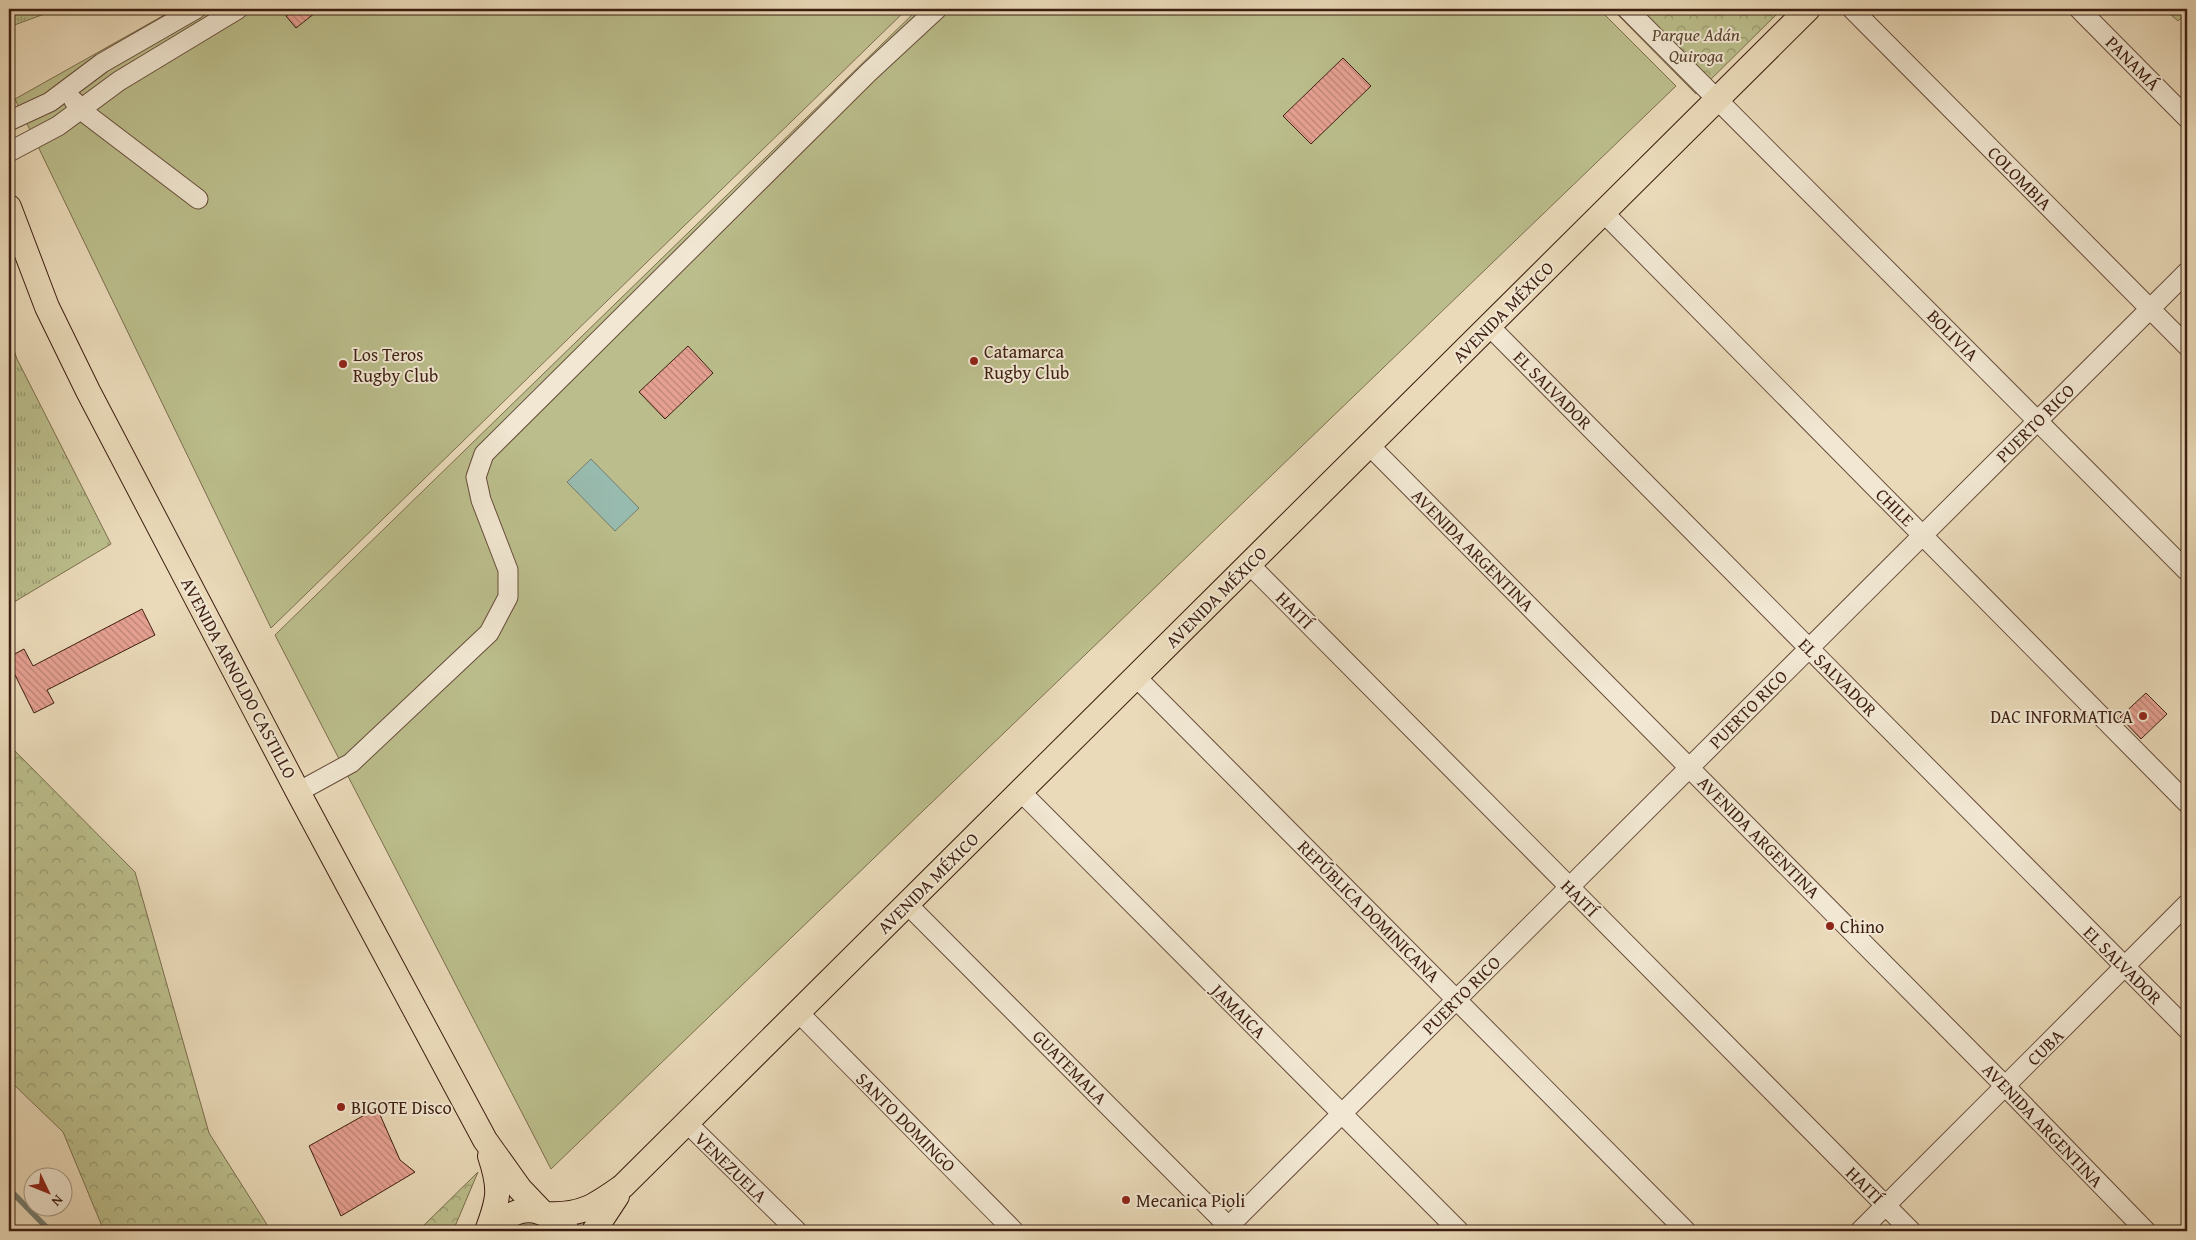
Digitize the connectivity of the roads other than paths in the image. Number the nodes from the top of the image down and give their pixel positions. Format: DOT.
graph roads {
  1 [pos="196,9"];
  2 [pos="238,9"];
  3 [pos="937,9"];
  4 [pos="1627,9"];
  5 [pos="1808,9"];
  6 [pos="1852,9"];
  7 [pos="2078,9"];
  8 [pos="65,91"];
  9 [pos="1718,99"];
  10 [pos="81,110"];
  11 [pos="2187,118"];
  12 [pos="9,121"];
  13 [pos="9,152"];
  14 [pos="198,199"];
  15 [pos="9,207"];
  16 [pos="1603,212"];
  17 [pos="2187,272"];
  18 [pos="2150,309"];
  19 [pos="1489,326"];
  20 [pos="2187,346"];
  21 [pos="2038,420"];
  22 [pos="1369,445"];
  23 [pos="1922,535"];
  24 [pos="1249,564"];
  25 [pos="2187,571"];
  26 [pos="1809,648"];
  27 [pos="1136,677"];
  28 [pos="1689,767"];
  29 [pos="1020,791"];
  30 [pos="298,792"];
  31 [pos="2187,802"];
  32 [pos="1569,887"];
  33 [pos="907,904"];
  34 [pos="2187,904"];
  35 [pos="2125,966"];
  36 [pos="1456,1000"];
  37 [pos="798,1012"];
  38 [pos="2187,1029"];
  39 [pos="2006,1086"];
  40 [pos="1342,1114"];
  41 [pos="686,1123"];
  42 [pos="485,1140"];
  43 [pos="623,1186"];
  44 [pos="1885,1206"];
  45 [pos="544,1212"];
  46 [pos="1229,1230"];
  47 [pos="486,1231"];
  48 [pos="491,1231"];
  49 [pos="567,1231"];
  50 [pos="594,1231"];
  51 [pos="797,1231"];
  52 [pos="1014,1231"];
  53 [pos="1459,1231"];
  54 [pos="1686,1231"];
  55 [pos="1860,1231"];
  56 [pos="1911,1231"];
  57 [pos="2146,1231"];
  1 -- 8 [label="street"];
  2 -- 10 [label="street"];
  3 -- 30 [label="street"];
  4 -- 9 [label="street, BOLIVIA"];
  5 -- 9 [label="main road, AVENIDA MÉXICO"];
  6 -- 18 [label="street, COLOMBIA"];
  7 -- 11 [label="street, PANAMÁ"];
  8 -- 10 [label="street"];
  8 -- 12 [label="street"];
  9 -- 16 [label="main road, AVENIDA MÉXICO"];
  9 -- 21 [label="street, BOLIVIA"];
  10 -- 13 [label="street"];
  10 -- 14 [label="street"];
  15 -- 30 [label="main road, AVENIDA ARNOLDO CASTILLO"];
  16 -- 19 [label="main road, AVENIDA MÉXICO"];
  16 -- 23 [label="street, CHILE"];
  17 -- 18 [label="street, PUERTO RICO"];
  18 -- 20 [label="street, COLOMBIA"];
  18 -- 21 [label="street, PUERTO RICO"];
  19 -- 22 [label="main road, AVENIDA MÉXICO"];
  19 -- 26 [label="street, EL SALVADOR"];
  21 -- 23 [label="street, PUERTO RICO"];
  21 -- 25 [label="street, BOLIVIA"];
  22 -- 24 [label="main road, AVENIDA MÉXICO"];
  22 -- 28 [label="street, AVENIDA ARGENTINA"];
  23 -- 26 [label="street, PUERTO RICO"];
  23 -- 31 [label="street, CHILE"];
  24 -- 27 [label="main road, AVENIDA MÉXICO"];
  24 -- 32 [label="street, HAITÍ"];
  26 -- 28 [label="street, PUERTO RICO"];
  26 -- 35 [label="street, EL SALVADOR"];
  27 -- 29 [label="main road, AVENIDA MÉXICO"];
  27 -- 36 [label="street, REPÚBLICA DOMINICANA"];
  28 -- 32 [label="street, PUERTO RICO"];
  28 -- 39 [label="street, AVENIDA ARGENTINA"];
  29 -- 33 [label="main road, AVENIDA MÉXICO"];
  29 -- 40 [label="street, JAMAICA"];
  30 -- 42 [label="main road, AVENIDA ARNOLDO CASTILLO"];
  32 -- 36 [label="street, PUERTO RICO"];
  32 -- 44 [label="street, HAITÍ"];
  33 -- 37 [label="main road, AVENIDA MÉXICO"];
  33 -- 46 [label="street, GUATEMALA"];
  34 -- 35 [label="street, CUBA"];
  35 -- 38 [label="street, EL SALVADOR"];
  35 -- 39 [label="street, CUBA"];
  36 -- 40 [label="street, PUERTO RICO"];
  36 -- 54 [label="street, REPÚBLICA DOMINICANA"];
  37 -- 41 [label="main road, AVENIDA MÉXICO"];
  37 -- 52 [label="street, SANTO DOMINGO"];
  39 -- 44 [label="street, CUBA"];
  39 -- 57 [label="street, AVENIDA ARGENTINA"];
  40 -- 46 [label="street, PUERTO RICO"];
  40 -- 53 [label="street, JAMAICA"];
  41 -- 43 [label="main road, AVENIDA MÉXICO"];
  41 -- 51 [label="street, VENEZUELA"];
  42 -- 45 [label="main road, AVENIDA ARNOLDO CASTILLO"];
  42 -- 47 [label="main road, AVENIDA ARNOLDO CASTILLO"];
  43 -- 45 [label="main road, AVENIDA MÉXICO"];
  43 -- 50 [label="main road, AVENIDA MÉXICO"];
  44 -- 55 [label="street, CUBA"];
  44 -- 56 [label="street, HAITÍ"];
  45 -- 48 [label="main road, AVENIDA MÉXICO"];
  45 -- 49 [label="main road, AVENIDA ARNOLDO CASTILLO"];
}
